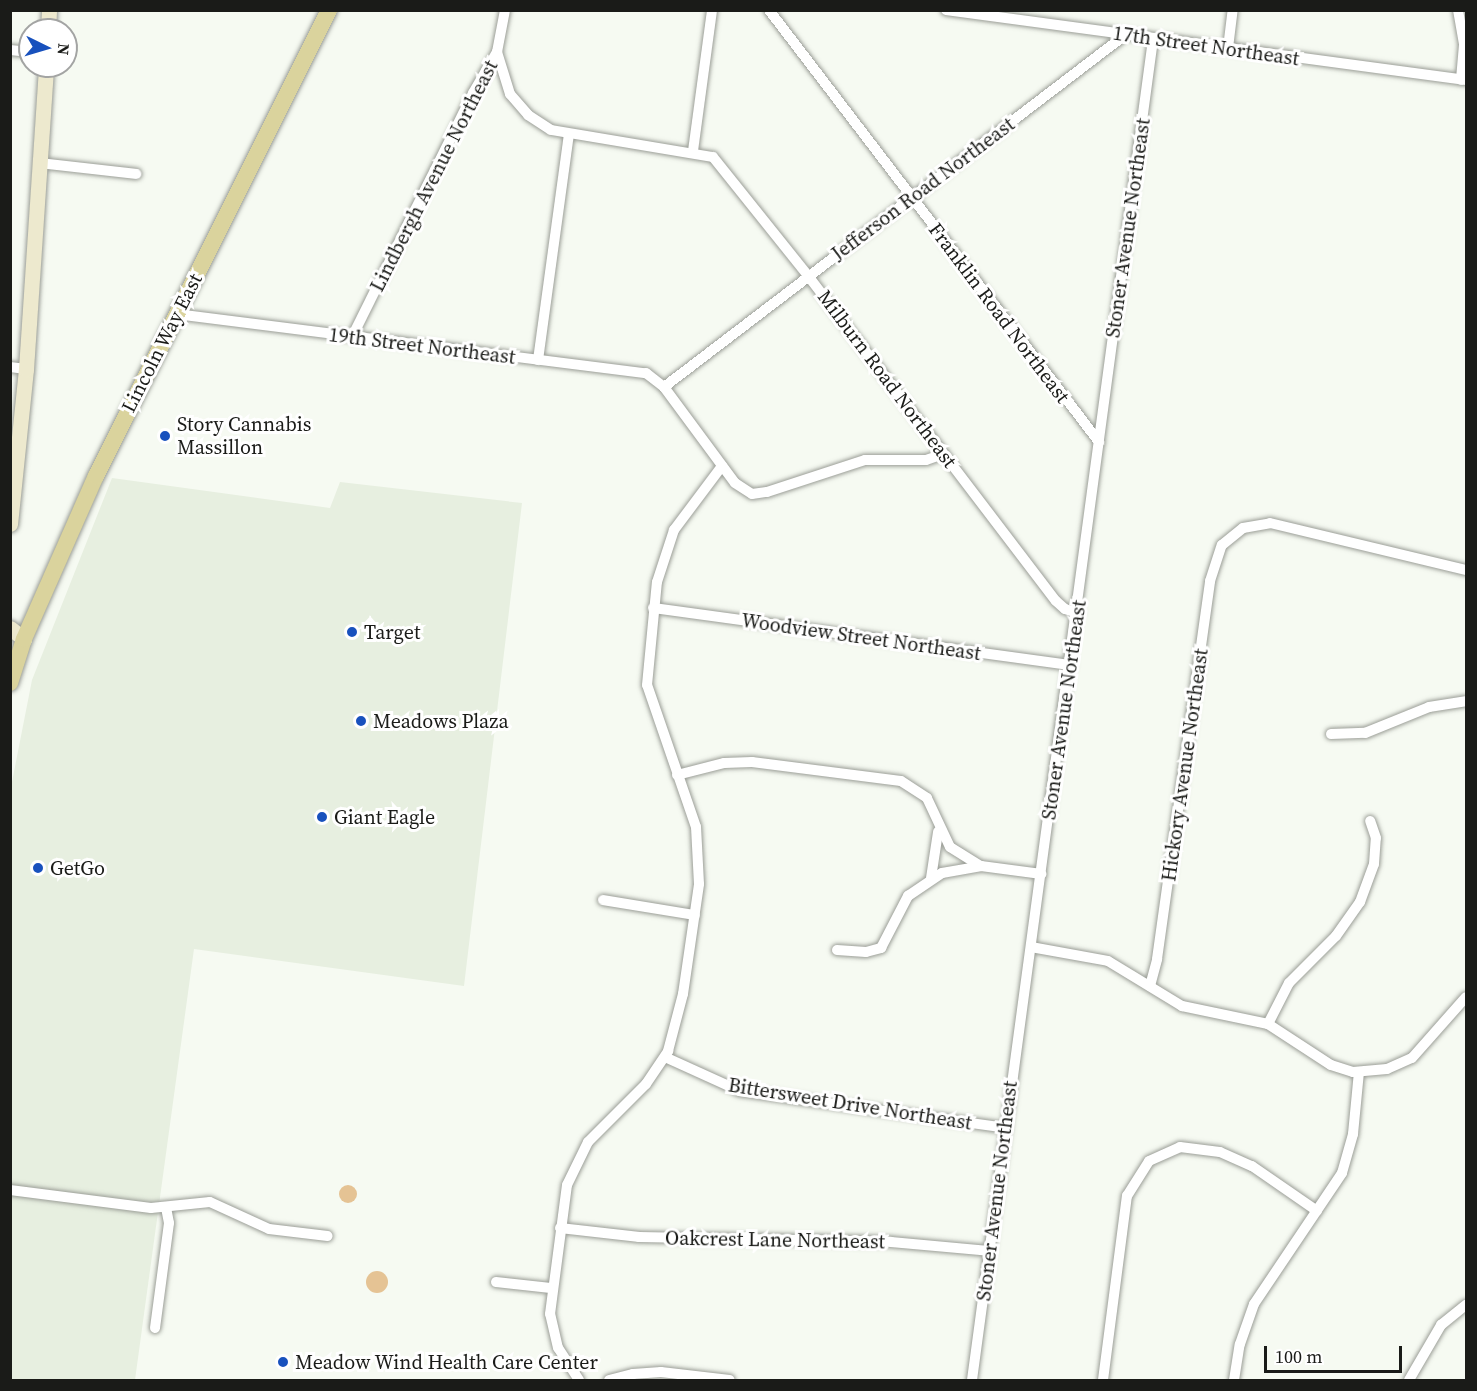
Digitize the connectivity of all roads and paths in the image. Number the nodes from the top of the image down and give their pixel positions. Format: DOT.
graph roads {
  1 [pos="329,10"];
  2 [pos="505,10"];
  3 [pos="712,10"];
  4 [pos="769,10"];
  5 [pos="946,10"];
  6 [pos="1233,10"];
  7 [pos="1458,10"];
  8 [pos="1125,35"];
  9 [pos="1153,39"];
  10 [pos="1228,48"];
  11 [pos="497,52"];
  12 [pos="45,78"];
  13 [pos="1464,80"];
  14 [pos="569,135"];
  15 [pos="693,151"];
  16 [pos="40,163"];
  17 [pos="136,174"];
  18 [pos="911,199"];
  19 [pos="810,276"];
  20 [pos="176,314"];
  21 [pos="352,337"];
  22 [pos="538,360"];
  23 [pos="18,368"];
  24 [pos="664,387"];
  25 [pos="1099,442"];
  26 [pos="943,454"];
  27 [pos="722,466"];
  28 [pos="10,524"];
  29 [pos="1467,570"];
  30 [pos="653,608"];
  31 [pos="1077,612"];
  32 [pos="17,634"];
  33 [pos="1070,665"];
  34 [pos="12,675"];
  35 [pos="1467,701"];
  36 [pos="1331,734"];
  37 [pos="677,775"];
  38 [pos="1370,821"];
  39 [pos="938,829"];
  40 [pos="981,866"];
  41 [pos="1041,874"];
  42 [pos="931,878"];
  43 [pos="603,900"];
  44 [pos="695,915"];
  45 [pos="1031,947"];
  46 [pos="837,950"];
  47 [pos="1150,986"];
  48 [pos="1467,997"];
  49 [pos="1462,1010"];
  50 [pos="1268,1024"];
  51 [pos="665,1057"];
  52 [pos="1359,1072"];
  53 [pos="1005,1128"];
  54 [pos="10,1190"];
  55 [pos="166,1207"];
  56 [pos="1317,1211"];
  57 [pos="560,1228"];
  58 [pos="328,1236"];
  59 [pos="990,1251"];
  60 [pos="496,1282"];
  61 [pos="551,1288"];
  62 [pos="1467,1305"];
  63 [pos="155,1328"];
  64 [pos="579,1380"];
  65 [pos="609,1380"];
  66 [pos="730,1380"];
  67 [pos="972,1380"];
  68 [pos="1103,1380"];
  69 [pos="1234,1380"];
  70 [pos="1409,1380"];
  1 -- 20 [label="main road, Lincoln Way East"];
  2 -- 11 [label="street, Lindbergh Avenue Northeast"];
  3 -- 15 [label="street"];
  4 -- 18 [label="street, Franklin Road Northeast"];
  5 -- 8 [label="street, 17th Street Northeast"];
  6 -- 10 [label="street"];
  7 -- 13 [label="street"];
  8 -- 9 [label="street, 17th Street Northeast"];
  8 -- 18 [label="street, Jefferson Road Northeast"];
  9 -- 10 [label="street, 17th Street Northeast"];
  9 -- 25 [label="street, Stoner Avenue Northeast"];
  10 -- 13 [label="street, 17th Street Northeast"];
  11 -- 14 [label="street, Milburn Road Northeast"];
  11 -- 21 [label="street, Lindbergh Avenue Northeast"];
  12 -- 16 [label="street"];
  14 -- 15 [label="street, Milburn Road Northeast"];
  14 -- 22 [label="street"];
  15 -- 19 [label="street, Milburn Road Northeast"];
  16 -- 17 [label="street"];
  16 -- 23 [label="street"];
  18 -- 19 [label="street, Jefferson Road Northeast"];
  18 -- 25 [label="street, Franklin Road Northeast"];
  19 -- 24 [label="street, Jefferson Road Northeast"];
  19 -- 26 [label="street, Milburn Road Northeast"];
  20 -- 21 [label="street, 19th Street Northeast"];
  20 -- 32 [label="main road, Lincoln Way East"];
  21 -- 22 [label="street, 19th Street Northeast"];
  22 -- 24 [label="street, 19th Street Northeast"];
  23 -- 28 [label="street"];
  24 -- 27 [label="street"];
  25 -- 31 [label="street, Stoner Avenue Northeast"];
  26 -- 27 [label="street"];
  26 -- 31 [label="street, Milburn Road Northeast"];
  27 -- 30 [label="street"];
  29 -- 47 [label="street, Hickory Avenue Northeast"];
  30 -- 33 [label="street, Woodview Street Northeast"];
  30 -- 37 [label="street"];
  31 -- 33 [label="street, Stoner Avenue Northeast"];
  32 -- 34 [label="main road, Lincoln Way East"];
  33 -- 41 [label="street, Stoner Avenue Northeast"];
  35 -- 36 [label="street"];
  37 -- 39 [label="street"];
  37 -- 44 [label="street"];
  38 -- 50 [label="street"];
  39 -- 40 [label="street"];
  39 -- 42 [label="street"];
  40 -- 41 [label="street"];
  40 -- 42 [label="street"];
  41 -- 45 [label="street, Stoner Avenue Northeast"];
  42 -- 46 [label="street"];
  43 -- 44 [label="street"];
  44 -- 51 [label="street"];
  45 -- 47 [label="street"];
  45 -- 53 [label="street, Stoner Avenue Northeast"];
  47 -- 50 [label="street"];
  48 -- 49 [label="street"];
  49 -- 52 [label="street"];
  50 -- 52 [label="street"];
  51 -- 53 [label="street, Bittersweet Drive Northeast"];
  51 -- 57 [label="street"];
  52 -- 56 [label="street"];
  53 -- 59 [label="street, Stoner Avenue Northeast"];
  54 -- 55 [label="street"];
  55 -- 58 [label="street"];
  55 -- 63 [label="street"];
  56 -- 68 [label="street"];
  56 -- 69 [label="street"];
  57 -- 59 [label="street, Oakcrest Lane Northeast"];
  57 -- 61 [label="street"];
  59 -- 67 [label="street, Stoner Avenue Northeast"];
  60 -- 61 [label="street"];
  61 -- 64 [label="street"];
  62 -- 70 [label="street"];
  65 -- 66 [label="street"];
}
